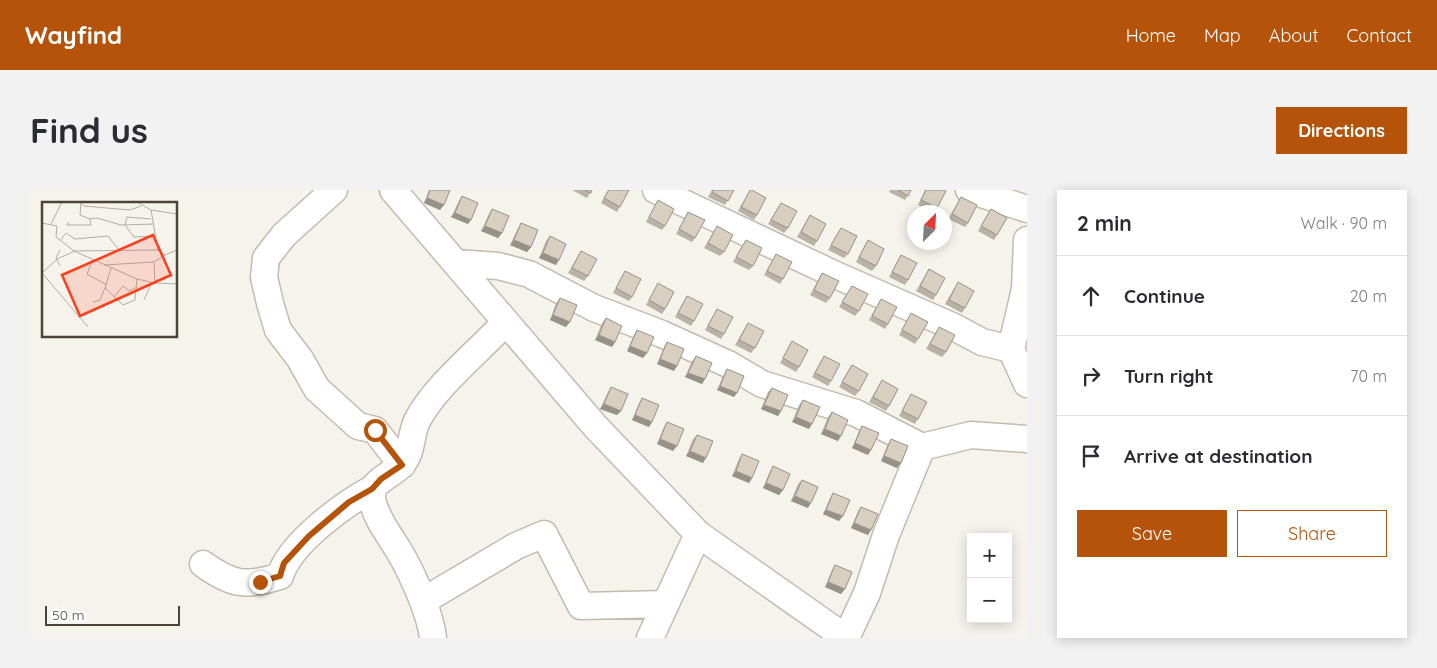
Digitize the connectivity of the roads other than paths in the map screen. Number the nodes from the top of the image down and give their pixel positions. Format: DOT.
graph roads {
  1 [pos="334,190"];
  2 [pos="393,190"];
  3 [pos="658,190"];
  4 [pos="968,190"];
  5 [pos="1027,209"];
  6 [pos="1027,240"];
  7 [pos="456,263"];
  8 [pos="506,322"];
  9 [pos="1011,349"];
  10 [pos="1027,384"];
  11 [pos="417,422"];
  12 [pos="375,430"];
  13 [pos="1027,439"];
  14 [pos="922,447"];
  15 [pos="402,465"];
  16 [pos="372,489"];
  17 [pos="698,534"];
  18 [pos="203,564"];
  19 [pos="422,601"];
  20 [pos="665,604"];
  21 [pos="834,635"];
  22 [pos="433,638"];
  23 [pos="650,638"];
  1 -- 12 [label="street"];
  2 -- 7 [label="street"];
  3 -- 9 [label="street"];
  4 -- 5 [label="street"];
  6 -- 9 [label="street"];
  7 -- 8 [label="street"];
  7 -- 14 [label="street"];
  8 -- 11 [label="street"];
  8 -- 17 [label="street"];
  9 -- 10 [label="street"];
  11 -- 12 [label="street"];
  11 -- 15 [label="street"];
  12 -- 15 [label="street"];
  13 -- 14 [label="street"];
  14 -- 21 [label="street"];
  15 -- 16 [label="street"];
  16 -- 18 [label="street"];
  16 -- 19 [label="street"];
  17 -- 20 [label="street"];
  17 -- 21 [label="street"];
  19 -- 20 [label="street"];
  19 -- 22 [label="street"];
  20 -- 23 [label="street"];
}
